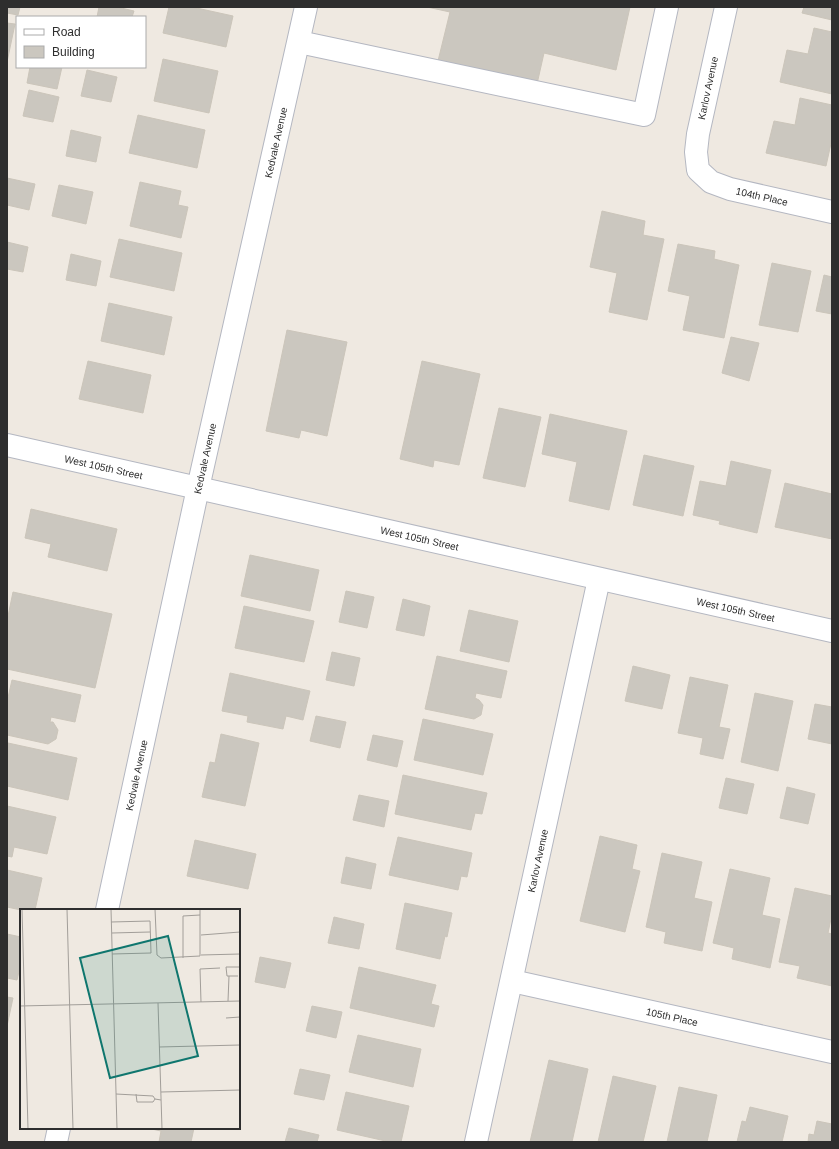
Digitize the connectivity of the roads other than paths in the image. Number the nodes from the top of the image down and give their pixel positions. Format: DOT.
graph roads {
  1 [pos="306,7"];
  2 [pos="667,7"];
  3 [pos="726,7"];
  4 [pos="298,42"];
  5 [pos="698,170"];
  6 [pos="832,212"];
  7 [pos="7,445"];
  8 [pos="198,488"];
  9 [pos="599,579"];
  10 [pos="832,631"];
  11 [pos="107,909"];
  12 [pos="512,981"];
  13 [pos="832,1052"];
  14 [pos="59,1129"];
  15 [pos="56,1142"];
  16 [pos="476,1142"];
  1 -- 4 [label="street, Kedvale Avenue"];
  2 -- 4 [label="street"];
  3 -- 5 [label="street, Karlov Avenue"];
  4 -- 8 [label="street, Kedvale Avenue"];
  5 -- 6 [label="street, 104th Place"];
  7 -- 8 [label="street, West 105th Street"];
  8 -- 9 [label="street, West 105th Street"];
  8 -- 11 [label="street, Kedvale Avenue"];
  9 -- 10 [label="street, West 105th Street"];
  9 -- 12 [label="street, Karlov Avenue"];
  12 -- 13 [label="street, 105th Place"];
  12 -- 16 [label="street, Karlov Avenue"];
  14 -- 15 [label="street"];
}
